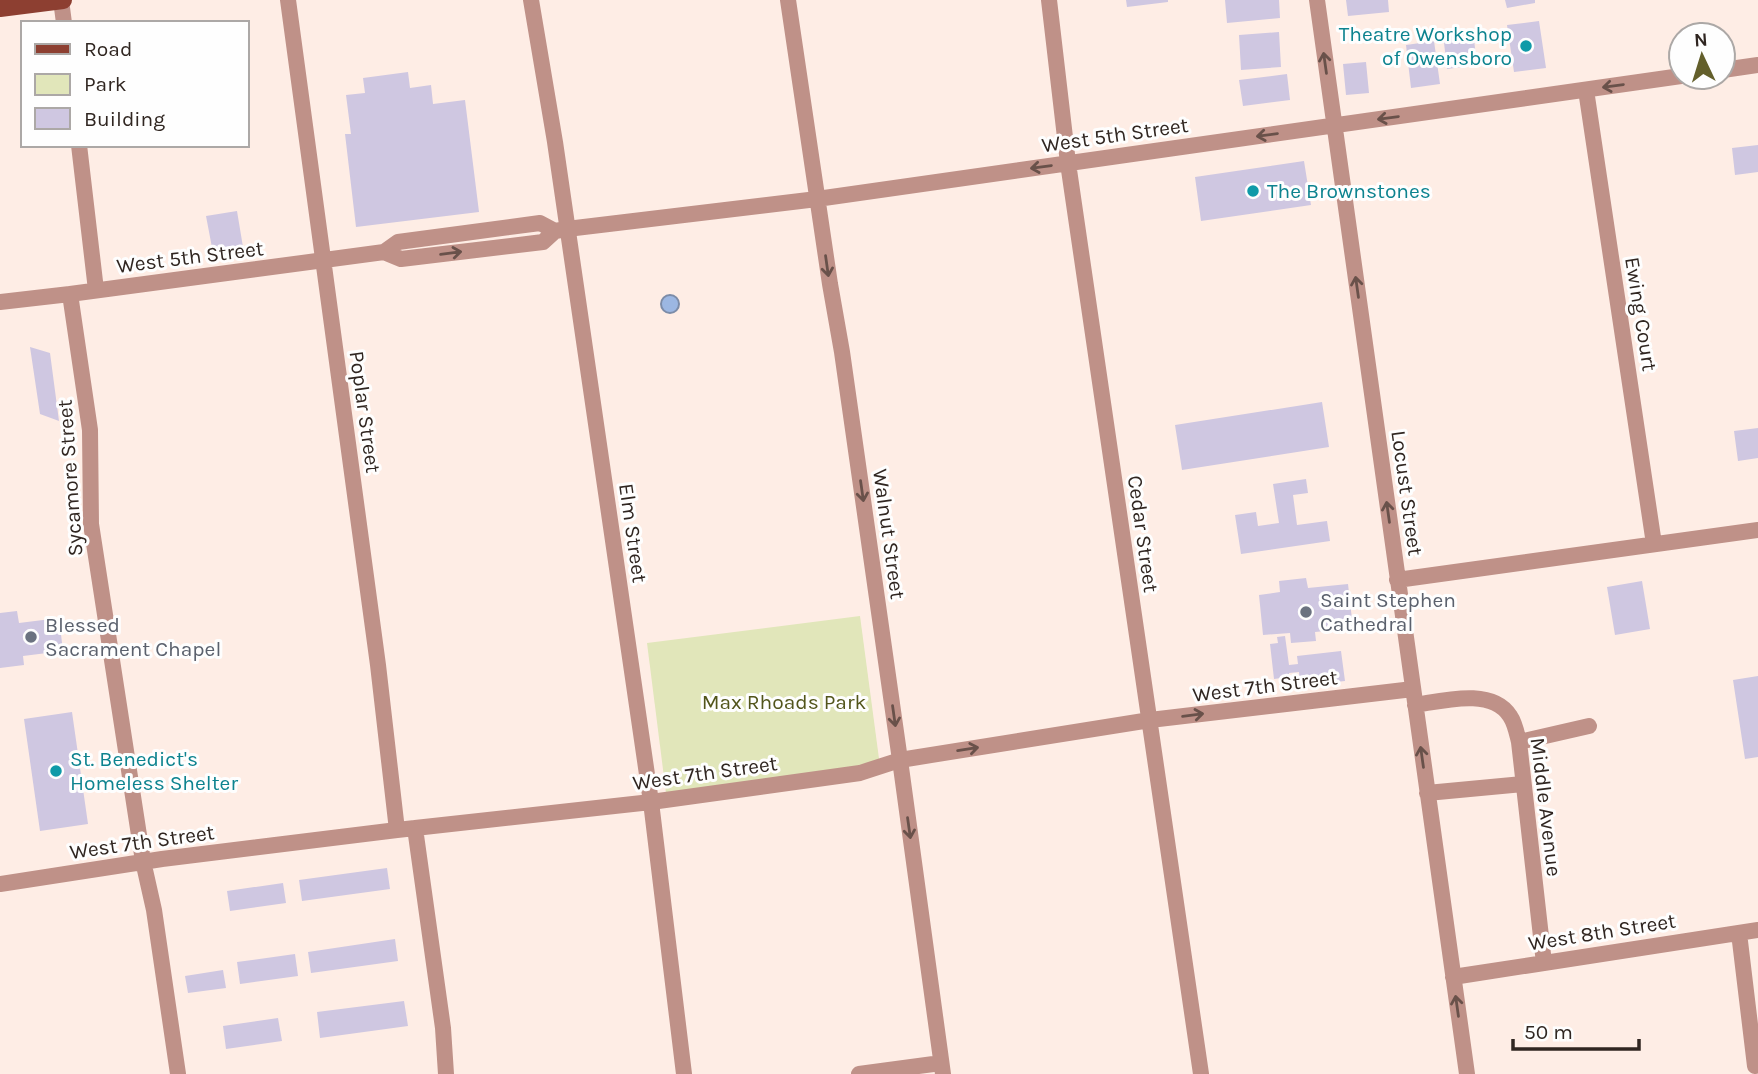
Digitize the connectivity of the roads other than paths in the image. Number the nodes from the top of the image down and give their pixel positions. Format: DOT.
graph roads {
  1 [pos="62,0"];
  2 [pos="288,0"];
  3 [pos="531,0"];
  4 [pos="788,0"];
  5 [pos="1049,0"];
  6 [pos="1317,0"];
  7 [pos="0,8"];
  8 [pos="64,21"];
  9 [pos="1758,65"];
  10 [pos="1737,69"];
  11 [pos="1667,78"];
  12 [pos="1587,90"];
  13 [pos="1334,126"];
  14 [pos="79,147"];
  15 [pos="1068,163"];
  16 [pos="817,199"];
  17 [pos="561,230"];
  18 [pos="323,261"];
  19 [pos="96,290"];
  20 [pos="70,294"];
  21 [pos="0,302"];
  22 [pos="1758,530"];
  23 [pos="1654,544"];
  24 [pos="1398,580"];
  25 [pos="1414,697"];
  26 [pos="1150,720"];
  27 [pos="1589,726"];
  28 [pos="1519,743"];
  29 [pos="900,760"];
  30 [pos="1523,784"];
  31 [pos="1427,793"];
  32 [pos="651,802"];
  33 [pos="415,828"];
  34 [pos="397,830"];
  35 [pos="143,861"];
  36 [pos="0,884"];
  37 [pos="1758,930"];
  38 [pos="1739,933"];
  39 [pos="1544,963"];
  40 [pos="1453,976"];
  41 [pos="1755,1066"];
  42 [pos="942,1068"];
  43 [pos="178,1074"];
  44 [pos="446,1074"];
  45 [pos="684,1074"];
  46 [pos="859,1074"];
  47 [pos="1201,1074"];
  48 [pos="1466,1074"];
  1 -- 7 [label="main road"];
  1 -- 8 [label="street"];
  2 -- 18 [label="street, Poplar Street"];
  3 -- 17 [label="street, Elm Street"];
  4 -- 16 [label="street, Walnut Street"];
  5 -- 15 [label="street, Cedar Street"];
  13 -- 6 [label="street, Locust Street, one-way"];
  9 -- 10 [label="street"];
  11 -- 12 [label="street, West 5th Street, one-way"];
  12 -- 13 [label="street, West 5th Street, one-way"];
  12 -- 23 [label="street, Ewing Court"];
  13 -- 15 [label="street, West 5th Street, one-way"];
  24 -- 13 [label="street, Locust Street, one-way"];
  14 -- 19 [label="street"];
  15 -- 16 [label="street, West 5th Street, one-way"];
  15 -- 26 [label="street, Cedar Street"];
  16 -- 17 [label="street, West 5th Street"];
  16 -- 29 [label="street, Walnut Street, one-way"];
  17 -- 18 [label="street, West 5th Street"];
  17 -- 32 [label="street, Elm Street"];
  18 -- 19 [label="street, West 5th Street"];
  18 -- 34 [label="street, Poplar Street"];
  19 -- 20 [label="street, West 5th Street"];
  20 -- 21 [label="street, West 5th Street"];
  20 -- 35 [label="street, Sycamore Street"];
  22 -- 23 [label="street"];
  23 -- 24 [label="street"];
  24 -- 25 [label="street, Locust Street"];
  26 -- 25 [label="street, West 7th Street, one-way"];
  25 -- 28 [label="street, Middle Avenue"];
  31 -- 25 [label="street, Locust Street, one-way"];
  29 -- 26 [label="street, West 7th Street, one-way"];
  26 -- 47 [label="street, Cedar Street"];
  27 -- 28 [label="street"];
  28 -- 30 [label="street, Middle Avenue"];
  29 -- 32 [label="street, West 7th Street"];
  29 -- 42 [label="street, Walnut Street, one-way"];
  30 -- 31 [label="street"];
  30 -- 39 [label="street, Middle Avenue"];
  31 -- 40 [label="street, Locust Street"];
  32 -- 33 [label="street, West 7th Street"];
  32 -- 45 [label="street, Elm Street"];
  33 -- 34 [label="street, West 7th Street"];
  33 -- 44 [label="street"];
  34 -- 35 [label="street, West 7th Street"];
  35 -- 36 [label="street, West 7th Street"];
  35 -- 43 [label="street, Sycamore Street"];
  37 -- 38 [label="street, West 8th Street"];
  38 -- 39 [label="street, West 8th Street"];
  38 -- 41 [label="street"];
  39 -- 40 [label="street, West 8th Street"];
  48 -- 40 [label="street, Locust Street, one-way"];
  42 -- 46 [label="street"];
}
